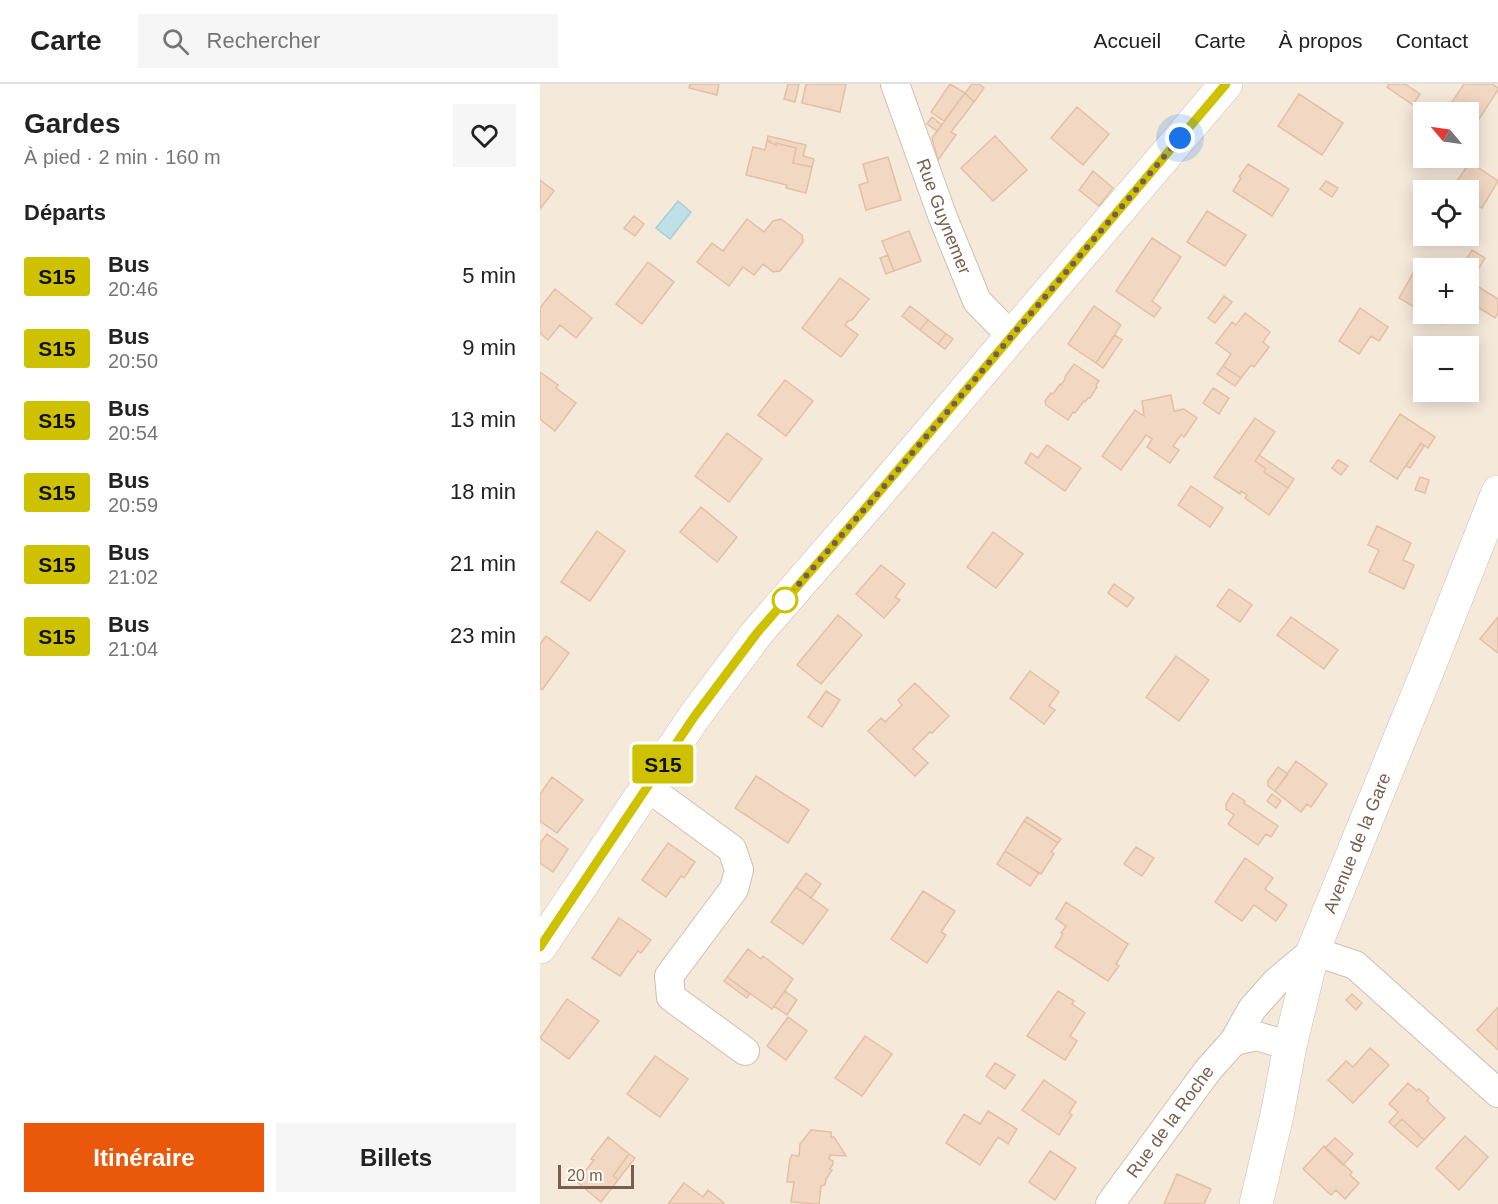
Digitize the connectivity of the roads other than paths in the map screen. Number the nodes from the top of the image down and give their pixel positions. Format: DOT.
graph roads {
  1 [pos="895,84"];
  2 [pos="1226,84"];
  3 [pos="1011,336"];
  4 [pos="1498,492"];
  5 [pos="647,787"];
  6 [pos="540,947"];
  7 [pos="1313,951"];
  8 [pos="1234,1041"];
  9 [pos="1290,1046"];
  10 [pos="746,1051"];
  11 [pos="1498,1093"];
  12 [pos="1110,1204"];
  13 [pos="1256,1204"];
  1 -- 3 [label="street, Rue Guynemer"];
  2 -- 3 [label="street"];
  3 -- 5 [label="street"];
  4 -- 7 [label="street, Avenue de la Gare"];
  5 -- 6 [label="street"];
  5 -- 10 [label="street"];
  7 -- 8 [label="street, Rue de la Roche"];
  7 -- 9 [label="street, Avenue de la Gare"];
  7 -- 11 [label="street"];
  8 -- 9 [label="street"];
  8 -- 12 [label="street, Rue de la Roche"];
  9 -- 13 [label="street, Avenue de la Gare"];
}
